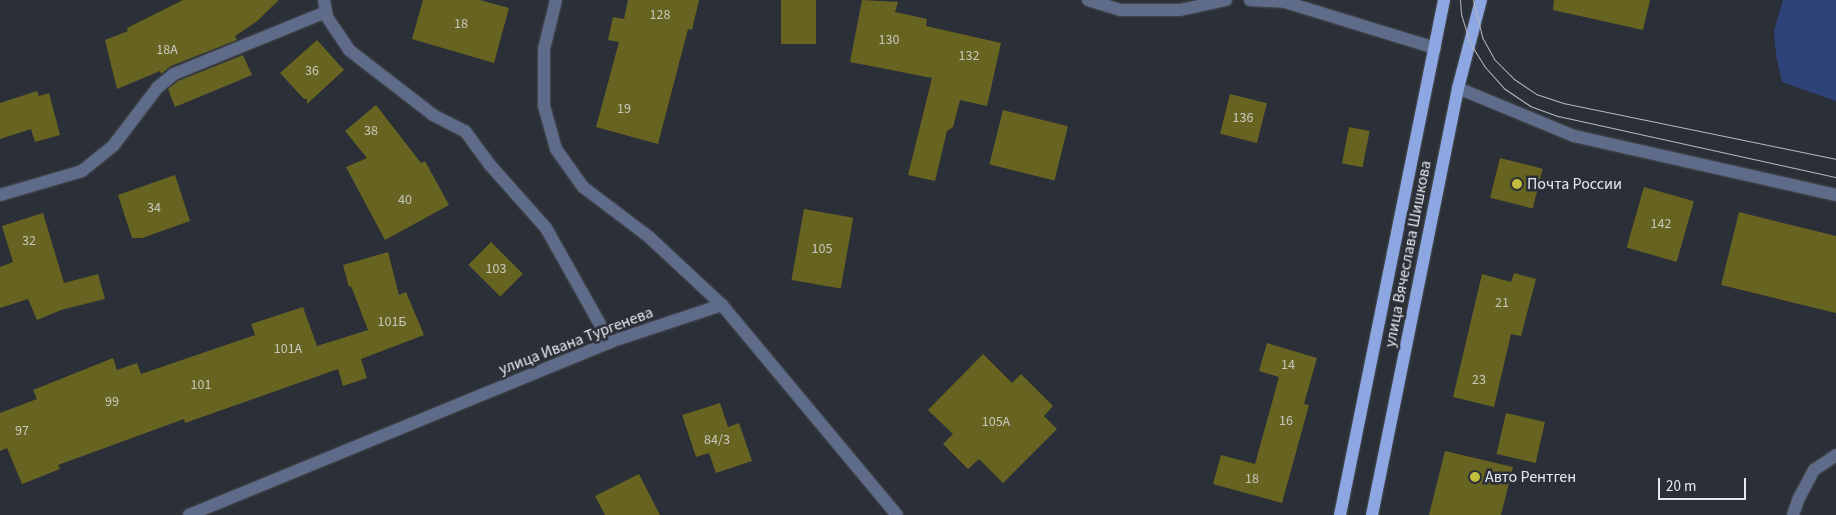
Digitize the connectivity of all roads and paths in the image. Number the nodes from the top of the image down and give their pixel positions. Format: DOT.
graph roads {
  1 [pos="556,0"];
  2 [pos="1088,0"];
  3 [pos="1226,0"];
  4 [pos="1250,0"];
  5 [pos="1444,0"];
  6 [pos="1481,0"];
  7 [pos="325,6"];
  8 [pos="1435,48"];
  9 [pos="1458,88"];
  10 [pos="0,195"];
  11 [pos="1836,195"];
  12 [pos="722,305"];
  13 [pos="610,342"];
  14 [pos="1836,455"];
  15 [pos="189,515"];
  16 [pos="897,515"];
  17 [pos="1340,515"];
  18 [pos="1372,515"];
  19 [pos="1793,515"];
  1 -- 12 [label="street"];
  2 -- 3 [label="street"];
  4 -- 8 [label="street"];
  5 -- 8 [label="main road, улица Вячеслава Шишкова"];
  6 -- 9 [label="main road, улица Вячеслава Шишкова"];
  7 -- 10 [label="street"];
  7 -- 13 [label="street"];
  8 -- 17 [label="main road, улица Вячеслава Шишкова"];
  9 -- 11 [label="street"];
  9 -- 18 [label="main road, улица Вячеслава Шишкова"];
  12 -- 13 [label="street, улица Ивана Тургенева"];
  12 -- 16 [label="street"];
  13 -- 15 [label="street, улица Ивана Тургенева"];
  14 -- 19 [label="street"];
}
